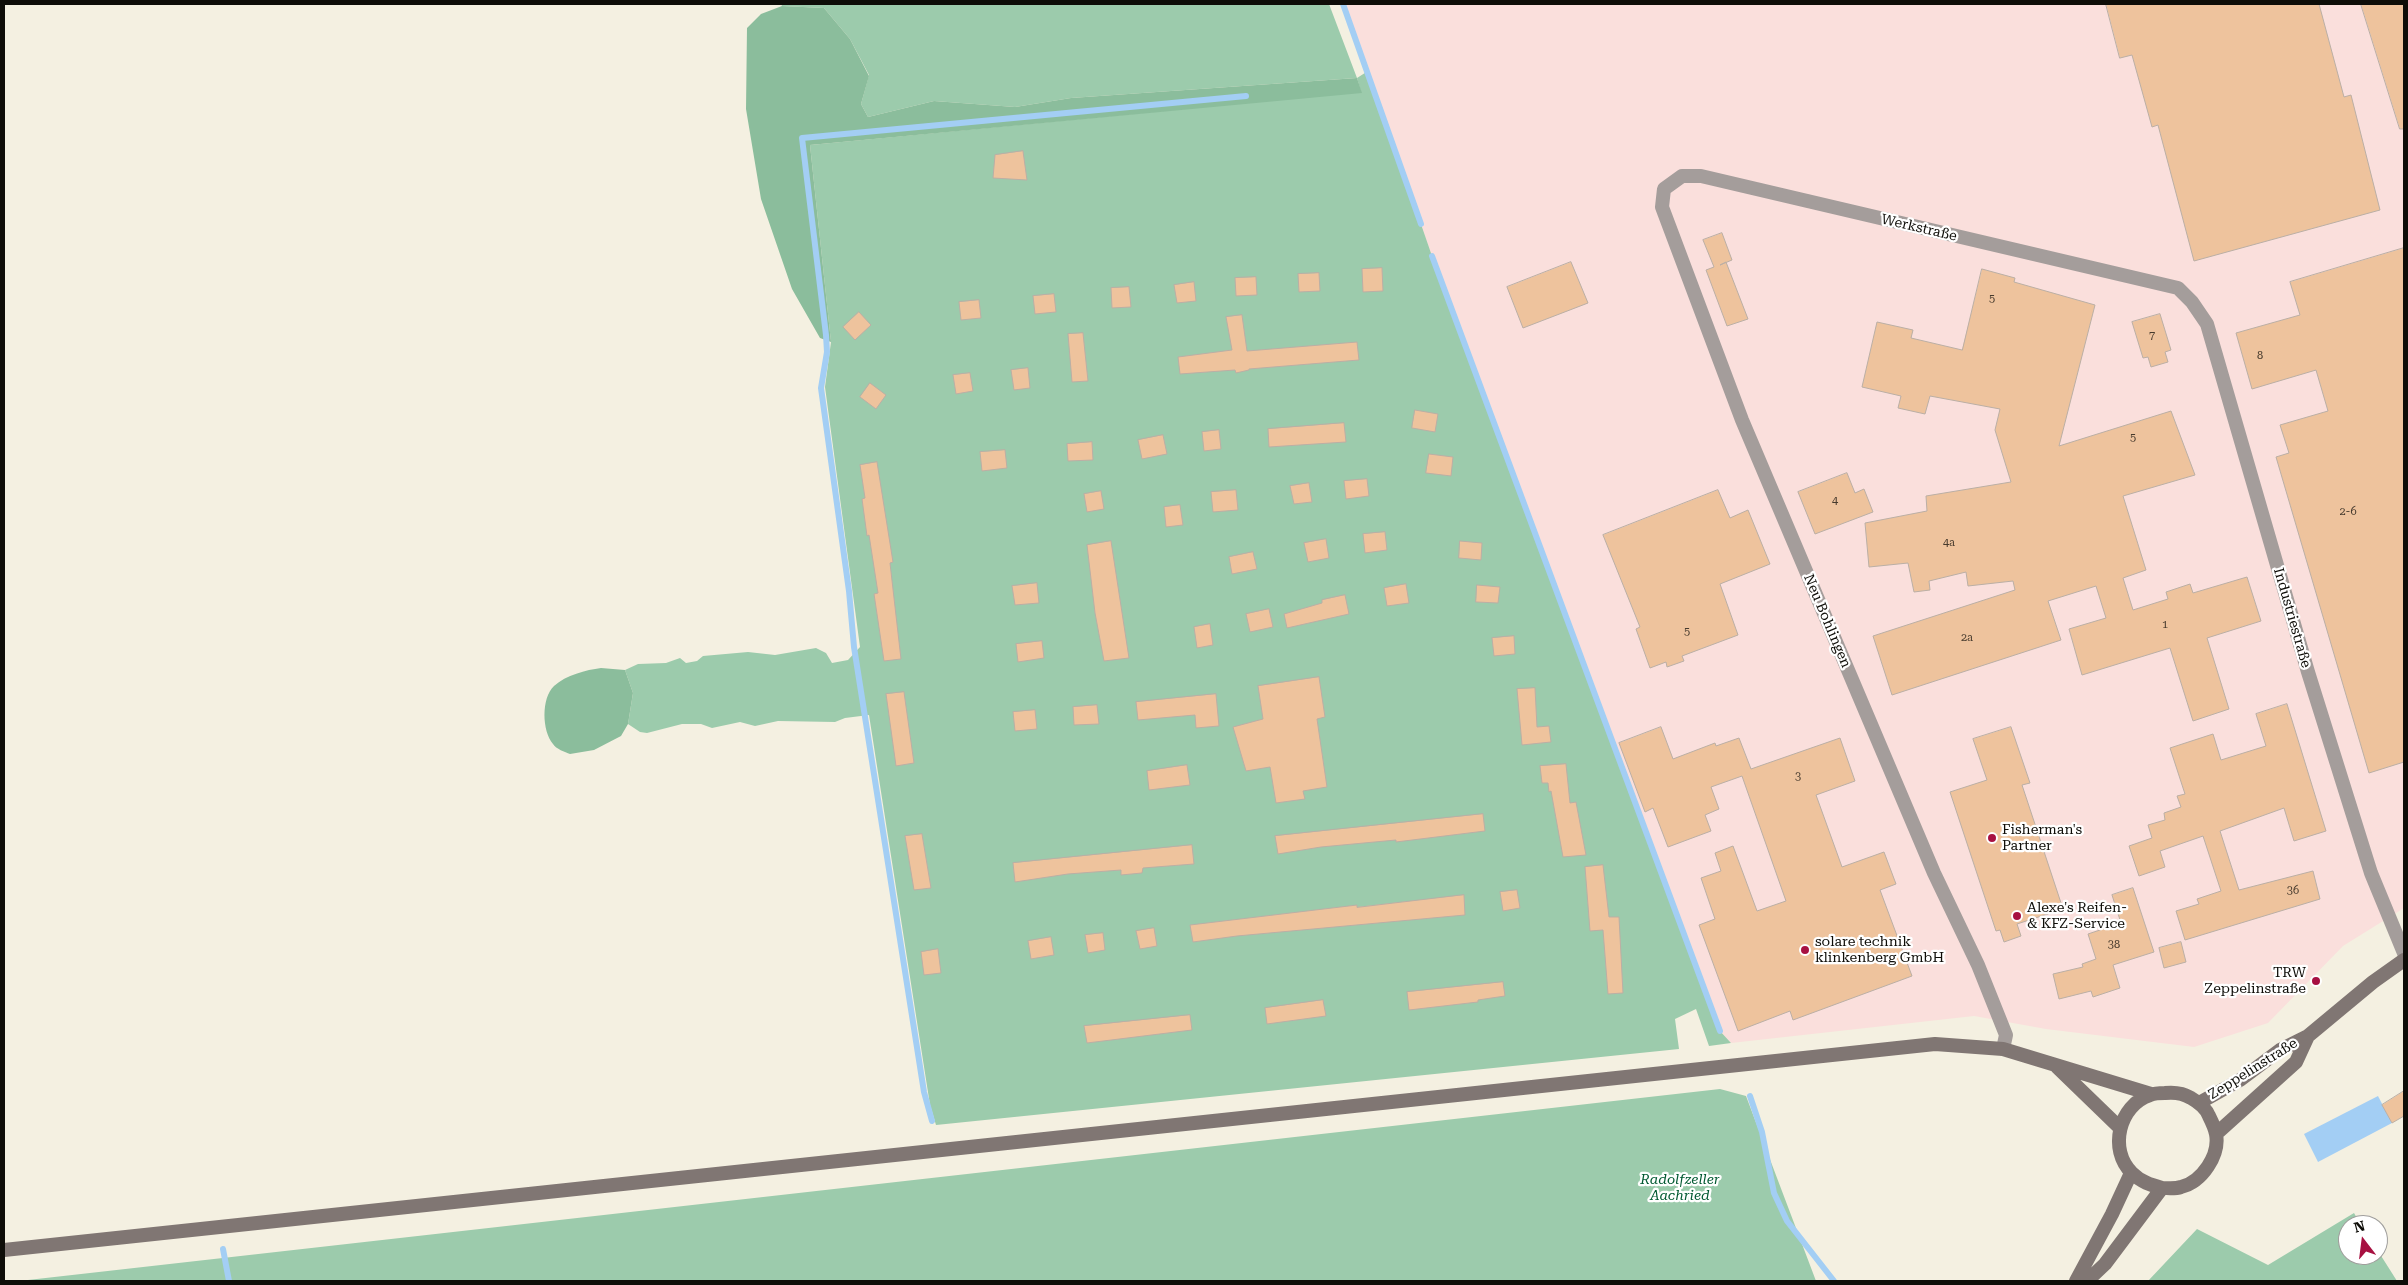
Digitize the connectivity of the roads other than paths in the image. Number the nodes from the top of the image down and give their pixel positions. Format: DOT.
graph roads {
  1 [pos="1664,188"];
  2 [pos="2178,288"];
  3 [pos="2404,953"];
  4 [pos="2404,960"];
  5 [pos="2308,1036"];
  6 [pos="2003,1049"];
  7 [pos="2055,1064"];
  8 [pos="2151,1094"];
  9 [pos="2199,1103"];
  10 [pos="2120,1128"];
  11 [pos="2216,1134"];
  12 [pos="2131,1173"];
  13 [pos="2162,1188"];
  14 [pos="4,1250"];
  15 [pos="2076,1281"];
  16 [pos="2087,1281"];
  1 -- 2 [label="street, Werkstraße"];
  1 -- 6 [label="street, Neu Bohlingen"];
  2 -- 3 [label="street, Industriestraße"];
  4 -- 5 [label="main road, Zeppelinstraße"];
  5 -- 9 [label="main road, Zeppelinstraße"];
  5 -- 11 [label="main road, Zeppelinstraße"];
  6 -- 7 [label="main road"];
  6 -- 14 [label="main road"];
  7 -- 8 [label="main road"];
  7 -- 10 [label="main road"];
  8 -- 9 [label="main road"];
  8 -- 10 [label="main road"];
  9 -- 11 [label="main road"];
  10 -- 12 [label="main road"];
  11 -- 13 [label="main road"];
  12 -- 13 [label="main road"];
  12 -- 15 [label="main road"];
  13 -- 16 [label="main road"];
}
